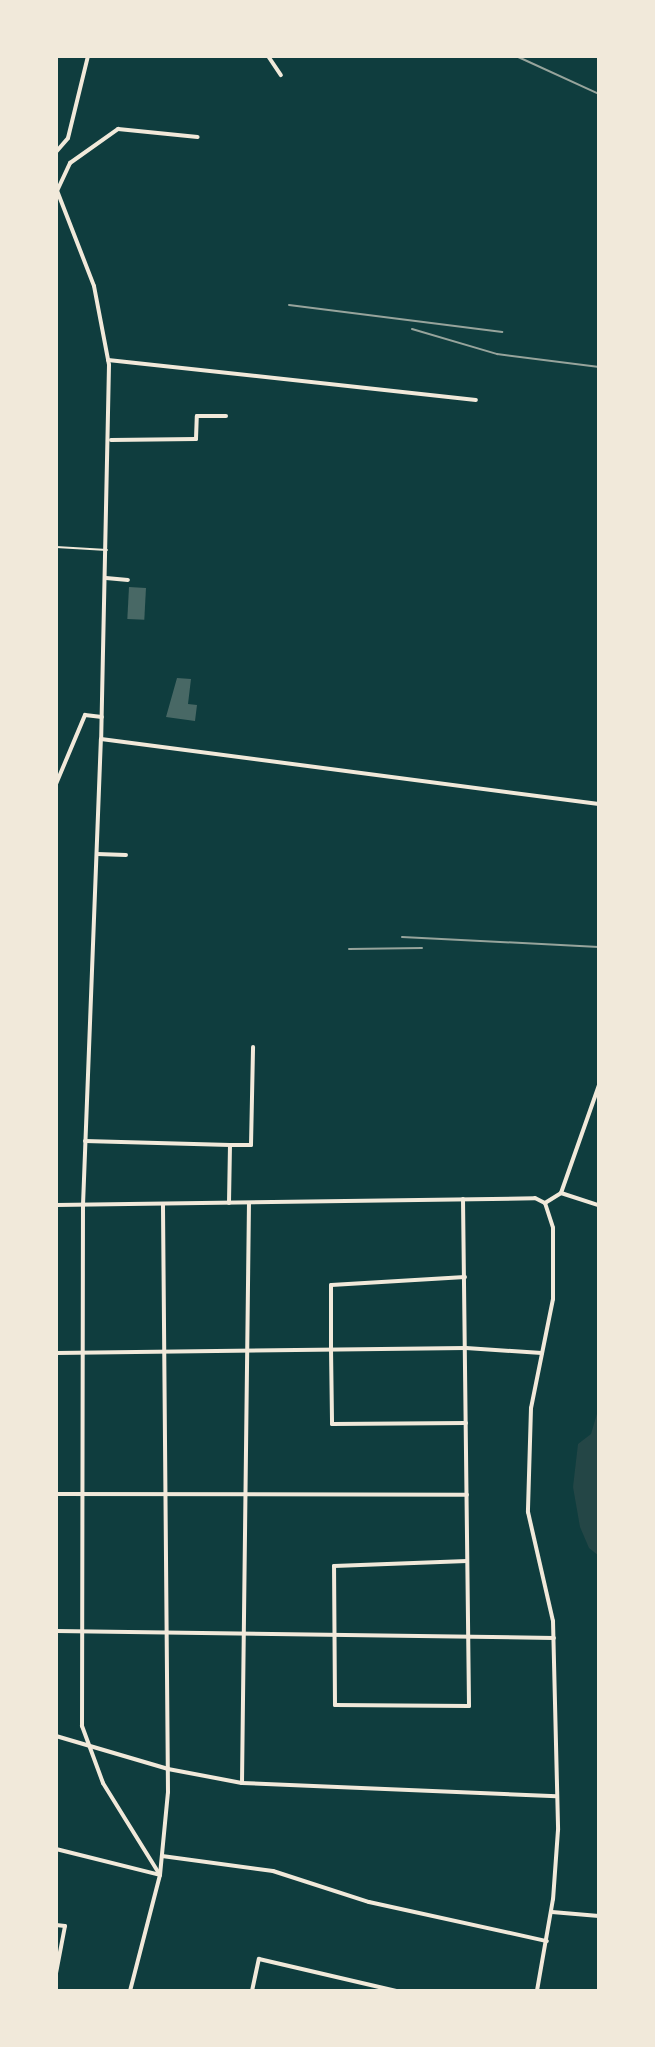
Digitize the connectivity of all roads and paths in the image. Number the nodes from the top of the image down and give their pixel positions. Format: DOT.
graph roads {
  1 [pos="88,56"];
  2 [pos="268,56"];
  3 [pos="281,75"];
  4 [pos="198,137"];
  5 [pos="56,152"];
  6 [pos="56,190"];
  7 [pos="108,360"];
  8 [pos="476,400"];
  9 [pos="226,416"];
  10 [pos="110,440"];
  11 [pos="56,547"];
  12 [pos="107,550"];
  13 [pos="106,578"];
  14 [pos="128,580"];
  15 [pos="102,717"];
  16 [pos="101,739"];
  17 [pos="56,784"];
  18 [pos="599,804"];
  19 [pos="97,854"];
  20 [pos="126,855"];
  21 [pos="253,1047"];
  22 [pos="599,1085"];
  23 [pos="85,1141"];
  24 [pos="230,1145"];
  25 [pos="561,1193"];
  26 [pos="463,1199"];
  27 [pos="229,1203"];
  28 [pos="249,1203"];
  29 [pos="545,1203"];
  30 [pos="163,1204"];
  31 [pos="56,1205"];
  32 [pos="83,1205"];
  33 [pos="599,1205"];
  34 [pos="465,1277"];
  35 [pos="466,1348"];
  36 [pos="165,1349"];
  37 [pos="247,1349"];
  38 [pos="331,1349"];
  39 [pos="56,1353"];
  40 [pos="80,1353"];
  41 [pos="542,1353"];
  42 [pos="466,1423"];
  43 [pos="166,1491"];
  44 [pos="245,1492"];
  45 [pos="81,1493"];
  46 [pos="56,1494"];
  47 [pos="467,1495"];
  48 [pos="467,1561"];
  49 [pos="56,1631"];
  50 [pos="82,1632"];
  51 [pos="167,1635"];
  52 [pos="247,1635"];
  53 [pos="332,1636"];
  54 [pos="468,1637"];
  55 [pos="554,1638"];
  56 [pos="56,1736"];
  57 [pos="87,1745"];
  58 [pos="168,1769"];
  59 [pos="242,1783"];
  60 [pos="557,1796"];
  61 [pos="56,1849"];
  62 [pos="162,1856"];
  63 [pos="160,1875"];
  64 [pos="552,1912"];
  65 [pos="599,1916"];
  66 [pos="56,1925"];
  67 [pos="547,1941"];
  68 [pos="56,1973"];
  69 [pos="130,1991"];
  70 [pos="252,1991"];
  71 [pos="396,1991"];
  72 [pos="537,1991"];
  1 -- 5 [label="street"];
  2 -- 3 [label="street"];
  4 -- 6 [label="street"];
  6 -- 7 [label="street"];
  7 -- 8 [label="street"];
  7 -- 10 [label="street"];
  9 -- 10 [label="street"];
  10 -- 12 [label="street"];
  11 -- 12 [label="lane"];
  12 -- 13 [label="street"];
  13 -- 14 [label="street"];
  13 -- 15 [label="street"];
  15 -- 16 [label="street"];
  15 -- 17 [label="street"];
  16 -- 18 [label="street"];
  16 -- 19 [label="street"];
  19 -- 20 [label="street"];
  19 -- 23 [label="street"];
  21 -- 24 [label="street"];
  22 -- 25 [label="street"];
  23 -- 24 [label="street"];
  23 -- 32 [label="street"];
  24 -- 27 [label="street"];
  25 -- 29 [label="street"];
  25 -- 33 [label="street"];
  26 -- 28 [label="street"];
  26 -- 29 [label="street"];
  26 -- 34 [label="street"];
  27 -- 28 [label="street"];
  27 -- 30 [label="street"];
  28 -- 37 [label="street"];
  29 -- 41 [label="street"];
  30 -- 32 [label="street"];
  30 -- 36 [label="street"];
  31 -- 32 [label="street"];
  32 -- 40 [label="street"];
  34 -- 35 [label="street"];
  34 -- 38 [label="street"];
  35 -- 38 [label="street"];
  35 -- 41 [label="street"];
  35 -- 42 [label="street"];
  36 -- 37 [label="street"];
  36 -- 40 [label="street"];
  36 -- 43 [label="street"];
  37 -- 38 [label="street"];
  37 -- 44 [label="street"];
  38 -- 42 [label="street"];
  39 -- 40 [label="street"];
  40 -- 45 [label="street"];
  41 -- 55 [label="street"];
  42 -- 47 [label="street"];
  43 -- 44 [label="street"];
  43 -- 45 [label="street"];
  43 -- 51 [label="street"];
  44 -- 47 [label="street"];
  44 -- 52 [label="street"];
  45 -- 46 [label="street"];
  45 -- 50 [label="street"];
  47 -- 48 [label="street"];
  48 -- 53 [label="street"];
  48 -- 54 [label="street"];
  49 -- 50 [label="street"];
  50 -- 51 [label="street"];
  50 -- 57 [label="street"];
  51 -- 52 [label="street"];
  51 -- 58 [label="street"];
  52 -- 53 [label="street"];
  52 -- 59 [label="street"];
  53 -- 54 [label="street"];
  53 -- 54 [label="street"];
  54 -- 55 [label="street"];
  55 -- 60 [label="street"];
  56 -- 57 [label="street"];
  57 -- 58 [label="street"];
  57 -- 63 [label="street"];
  58 -- 59 [label="street"];
  58 -- 62 [label="street"];
  59 -- 60 [label="street"];
  60 -- 64 [label="street"];
  61 -- 63 [label="street"];
  62 -- 63 [label="street"];
  62 -- 67 [label="street"];
  63 -- 69 [label="street"];
  64 -- 65 [label="street"];
  64 -- 67 [label="street"];
  66 -- 68 [label="street"];
  67 -- 72 [label="street"];
  70 -- 71 [label="street"];
}
